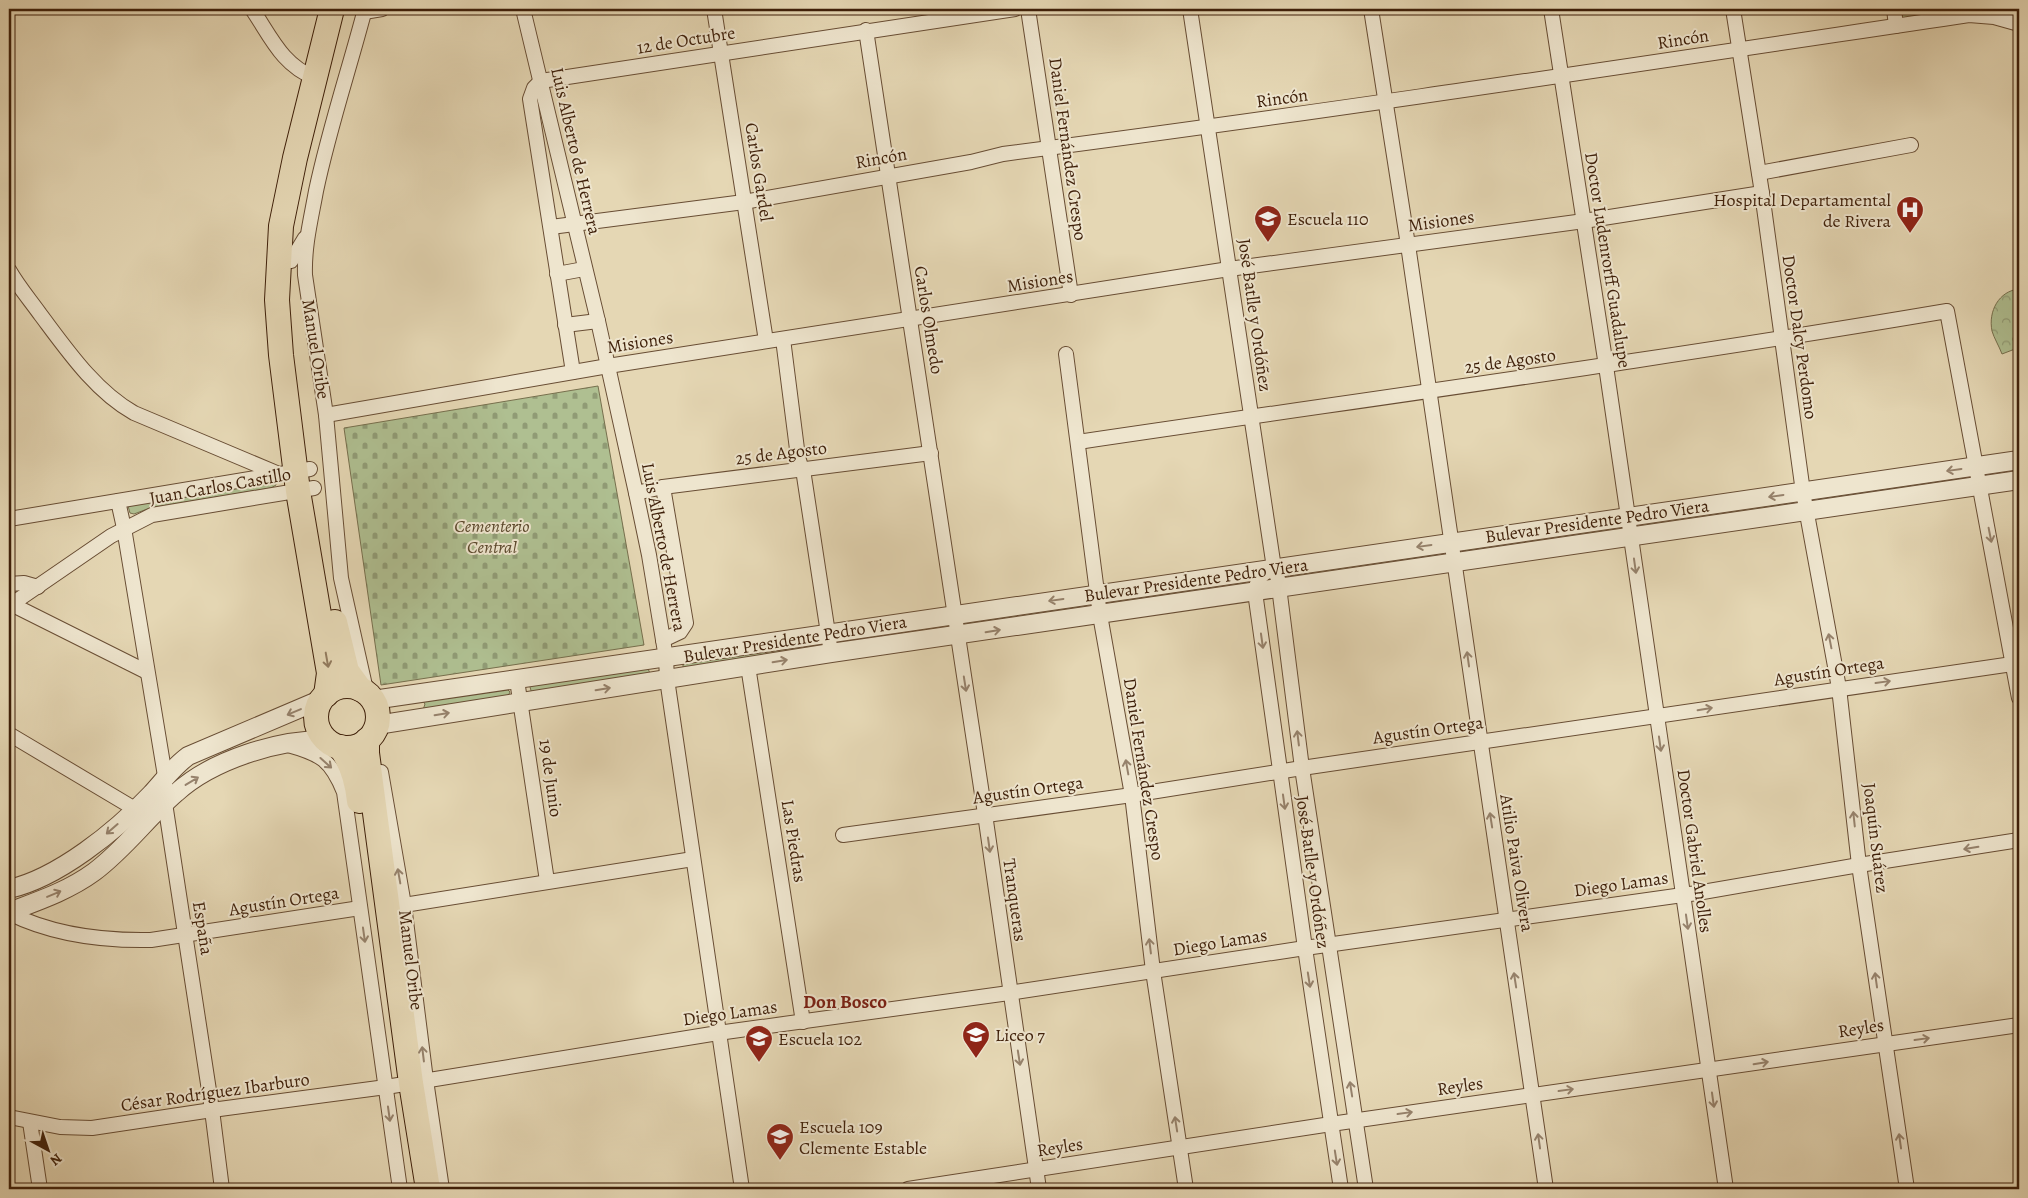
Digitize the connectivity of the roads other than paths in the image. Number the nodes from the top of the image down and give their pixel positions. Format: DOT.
graph roads {
  1 [pos="252,9"];
  2 [pos="332,9"];
  3 [pos="382,9"];
  4 [pos="522,9"];
  5 [pos="714,9"];
  6 [pos="1016,9"];
  7 [pos="1028,9"];
  8 [pos="1190,9"];
  9 [pos="1371,9"];
  10 [pos="1551,9"];
  11 [pos="1733,9"];
  12 [pos="1894,9"];
  13 [pos="358,10"];
  14 [pos="2019,24"];
  15 [pos="1896,26"];
  16 [pos="866,30"];
  17 [pos="1739,48"];
  18 [pos="721,54"];
  19 [pos="1561,77"];
  20 [pos="315,78"];
  21 [pos="541,81"];
  22 [pos="1386,102"];
  23 [pos="1209,128"];
  24 [pos="1911,145"];
  25 [pos="1050,148"];
  26 [pos="1759,173"];
  27 [pos="888,175"];
  28 [pos="1762,192"];
  29 [pos="744,202"];
  30 [pos="1584,221"];
  31 [pos="574,223"];
  32 [pos="551,227"];
  33 [pos="308,234"];
  34 [pos="1408,244"];
  35 [pos="291,261"];
  36 [pos="584,269"];
  37 [pos="1229,269"];
  38 [pos="9,270"];
  39 [pos="557,274"];
  40 [pos="1071,295"];
  41 [pos="909,320"];
  42 [pos="598,321"];
  43 [pos="565,326"];
  44 [pos="783,339"];
  45 [pos="1781,339"];
  46 [pos="766,341"];
  47 [pos="1066,354"];
  48 [pos="608,366"];
  49 [pos="1606,366"];
  50 [pos="573,372"];
  51 [pos="1429,392"];
  52 [pos="326,415"];
  53 [pos="1252,416"];
  54 [pos="1078,442"];
  55 [pos="931,453"];
  56 [pos="2019,460"];
  57 [pos="1975,467"];
  58 [pos="801,469"];
  59 [pos="299,479"];
  60 [pos="2019,480"];
  61 [pos="663,487"];
  62 [pos="1981,487"];
  63 [pos="636,492"];
  64 [pos="1803,492"];
  65 [pos="118,501"];
  66 [pos="1806,512"];
  67 [pos="1628,518"];
  68 [pos="9,519"];
  69 [pos="124,528"];
  70 [pos="1631,538"];
  71 [pos="1452,542"];
  72 [pos="1455,564"];
  73 [pos="1274,568"];
  74 [pos="9,584"];
  75 [pos="38,587"];
  76 [pos="1279,589"];
  77 [pos="1255,592"];
  78 [pos="1097,594"];
  79 [pos="10,605"];
  80 [pos="1100,614"];
  81 [pos="954,615"];
  82 [pos="828,634"];
  83 [pos="957,636"];
  84 [pos="663,640"];
  85 [pos="831,653"];
  86 [pos="666,658"];
  87 [pos="2017,663"];
  88 [pos="748,666"];
  89 [pos="147,672"];
  90 [pos="667,679"];
  91 [pos="516,680"];
  92 [pos="1839,688"];
  93 [pos="367,694"];
  94 [pos="412,694"];
  95 [pos="324,697"];
  96 [pos="2019,698"];
  97 [pos="520,702"];
  98 [pos="1656,717"];
  99 [pos="412,719"];
  100 [pos="372,732"];
  101 [pos="9,734"];
  102 [pos="1479,741"];
  103 [pos="282,744"];
  104 [pos="333,744"];
  105 [pos="1302,768"];
  106 [pos="1280,771"];
  107 [pos="165,776"];
  108 [pos="1132,795"];
  109 [pos="165,803"];
  110 [pos="135,809"];
  111 [pos="985,814"];
  112 [pos="149,821"];
  113 [pos="843,835"];
  114 [pos="2019,840"];
  115 [pos="693,859"];
  116 [pos="1859,865"];
  117 [pos="547,882"];
  118 [pos="9,889"];
  119 [pos="1682,894"];
  120 [pos="404,905"];
  121 [pos="360,908"];
  122 [pos="9,912"];
  123 [pos="1506,920"];
  124 [pos="184,935"];
  125 [pos="1328,944"];
  126 [pos="1305,948"];
  127 [pos="1153,971"];
  128 [pos="1009,992"];
  129 [pos="803,1022"];
  130 [pos="2019,1025"];
  131 [pos="718,1033"];
  132 [pos="1886,1044"];
  133 [pos="1709,1071"];
  134 [pos="406,1083"];
  135 [pos="1533,1095"];
  136 [pos="212,1110"];
  137 [pos="9,1117"];
  138 [pos="1356,1120"];
  139 [pos="30,1122"];
  140 [pos="1331,1124"];
  141 [pos="1180,1148"];
  142 [pos="1036,1170"];
  143 [pos="40,1189"];
  144 [pos="222,1189"];
  145 [pos="400,1189"];
  146 [pos="415,1189"];
  147 [pos="428,1189"];
  148 [pos="442,1189"];
  149 [pos="742,1189"];
  150 [pos="908,1189"];
  151 [pos="1039,1189"];
  152 [pos="1186,1189"];
  153 [pos="1341,1189"];
  154 [pos="1366,1189"];
  155 [pos="1546,1189"];
  156 [pos="1726,1189"];
  157 [pos="1907,1189"];
  1 -- 20 [label="street"];
  2 -- 20 [label="highway, Manuel Oribe"];
  3 -- 13 [label="street"];
  4 -- 21 [label="street, Luis Alberto de Herrera"];
  5 -- 18 [label="street, Carlos Gardel"];
  6 -- 16 [label="street, 12 de Octubre"];
  7 -- 25 [label="street, Daniel Fernández Crespo"];
  8 -- 23 [label="street, José Batlle y Ordóñez"];
  9 -- 22 [label="street, Atilio Paiva Olivera"];
  10 -- 19 [label="street, Doctor Ludenrorff Guadalupe"];
  11 -- 17 [label="street, Doctor Dalcy Perdomo"];
  12 -- 15 [label="street"];
  13 -- 33 [label="street, Manuel Oribe"];
  13 -- 35 [label="highway, Manuel Oribe"];
  14 -- 15 [label="street, Rincón"];
  15 -- 17 [label="street, Rincón"];
  16 -- 18 [label="street, 12 de Octubre"];
  16 -- 27 [label="street, Carlos Olmedo"];
  17 -- 19 [label="street, Rincón"];
  17 -- 26 [label="street, Doctor Dalcy Perdomo"];
  18 -- 21 [label="street, 12 de Octubre"];
  18 -- 29 [label="street, Carlos Gardel"];
  19 -- 22 [label="street, Rincón"];
  19 -- 30 [label="street, Doctor Ludenrorff Guadalupe"];
  20 -- 59 [label="highway, Manuel Oribe"];
  21 -- 31 [label="street, Luis Alberto de Herrera"];
  21 -- 32 [label="street"];
  22 -- 23 [label="street, Rincón"];
  22 -- 34 [label="street, Atilio Paiva Olivera"];
  23 -- 25 [label="street, Rincón"];
  23 -- 37 [label="street, José Batlle y Ordóñez"];
  24 -- 26 [label="street"];
  25 -- 27 [label="street, Rincón"];
  25 -- 40 [label="street, Daniel Fernández Crespo"];
  26 -- 28 [label="street, Doctor Dalcy Perdomo"];
  27 -- 29 [label="street, Rincón"];
  27 -- 41 [label="street, Carlos Olmedo"];
  28 -- 30 [label="street, Misiones"];
  28 -- 45 [label="street, Doctor Dalcy Perdomo"];
  29 -- 31 [label="street, Rincón"];
  29 -- 46 [label="street, Carlos Gardel"];
  30 -- 34 [label="street, Misiones"];
  30 -- 49 [label="street, Doctor Ludenrorff Guadalupe"];
  31 -- 32 [label="street, Rincón"];
  31 -- 36 [label="street, Luis Alberto de Herrera"];
  32 -- 39 [label="street"];
  33 -- 35 [label="street"];
  33 -- 52 [label="street, Manuel Oribe"];
  34 -- 37 [label="street, Misiones"];
  34 -- 51 [label="street, Atilio Paiva Olivera"];
  35 -- 59 [label="highway, Manuel Oribe"];
  36 -- 39 [label="street"];
  36 -- 42 [label="street, Luis Alberto de Herrera"];
  37 -- 40 [label="street, Misiones"];
  37 -- 53 [label="street, José Batlle y Ordóñez"];
  38 -- 59 [label="street"];
  39 -- 43 [label="street"];
  40 -- 41 [label="street, Misiones"];
  41 -- 44 [label="street, Misiones"];
  41 -- 55 [label="street, Carlos Olmedo"];
  42 -- 43 [label="street"];
  42 -- 48 [label="street, Luis Alberto de Herrera"];
  43 -- 50 [label="street"];
  44 -- 46 [label="street, Misiones"];
  44 -- 58 [label="street"];
  45 -- 49 [label="street, 25 de Agosto"];
  45 -- 57 [label="street, 25 de Agosto"];
  45 -- 64 [label="street, Doctor Dalcy Perdomo"];
  46 -- 48 [label="street, Misiones"];
  47 -- 54 [label="street, Daniel Fernández Crespo"];
  48 -- 50 [label="street, Misiones"];
  48 -- 63 [label="street, Luis Alberto de Herrera"];
  49 -- 51 [label="street, 25 de Agosto"];
  49 -- 67 [label="street, Doctor Ludenrorff Guadalupe"];
  50 -- 52 [label="street, Misiones"];
  51 -- 53 [label="street, 25 de Agosto"];
  51 -- 71 [label="street, Atilio Paiva Olivera"];
  52 -- 93 [label="street, Manuel Oribe"];
  53 -- 54 [label="street, 25 de Agosto"];
  53 -- 73 [label="street, José Batlle y Ordóñez"];
  54 -- 78 [label="street, Daniel Fernández Crespo"];
  55 -- 58 [label="street, 25 de Agosto"];
  55 -- 81 [label="street, Carlos Olmedo"];
  56 -- 57 [label="street, Bulevar Presidente Pedro Viera"];
  57 -- 62 [label="street"];
  57 -- 64 [label="street, Bulevar Presidente Pedro Viera, one-way"];
  58 -- 61 [label="street, 25 de Agosto"];
  58 -- 82 [label="street"];
  59 -- 65 [label="street"];
  59 -- 69 [label="street, Juan Carlos Castillo"];
  59 -- 93 [label="highway, Manuel Oribe"];
  59 -- 95 [label="highway, Manuel Oribe, one-way"];
  60 -- 62 [label="street, Bulevar Presidente Pedro Viera"];
  61 -- 63 [label="street, 25 de Agosto"];
  61 -- 84 [label="street"];
  62 -- 66 [label="street, Bulevar Presidente Pedro Viera"];
  62 -- 87 [label="street, one-way"];
  63 -- 84 [label="street, Luis Alberto de Herrera"];
  64 -- 66 [label="street, Joaquín Suárez"];
  64 -- 67 [label="street, Bulevar Presidente Pedro Viera, one-way"];
  65 -- 68 [label="street"];
  65 -- 69 [label="street, España"];
  66 -- 70 [label="street, Bulevar Presidente Pedro Viera"];
  92 -- 66 [label="street, Joaquín Suárez, one-way"];
  67 -- 70 [label="street, Doctor Gabriel Anolles"];
  67 -- 71 [label="street, Bulevar Presidente Pedro Viera"];
  69 -- 75 [label="street, Juan Carlos Castillo"];
  69 -- 89 [label="street, España"];
  70 -- 72 [label="street, Bulevar Presidente Pedro Viera"];
  70 -- 98 [label="street, Doctor Gabriel Anolles, one-way"];
  71 -- 72 [label="street, Atilio Paiva Olivera"];
  71 -- 73 [label="street, Bulevar Presidente Pedro Viera, one-way"];
  72 -- 76 [label="street, Bulevar Presidente Pedro Viera"];
  102 -- 72 [label="street, Atilio Paiva Olivera, one-way"];
  73 -- 76 [label="street, José Batlle y Ordóñez"];
  73 -- 77 [label="street"];
  73 -- 78 [label="street, Bulevar Presidente Pedro Viera"];
  74 -- 75 [label="street"];
  75 -- 79 [label="street, Juan Carlos Castillo"];
  76 -- 77 [label="street, Bulevar Presidente Pedro Viera"];
  105 -- 76 [label="street, José Batlle y Ordóñez, one-way"];
  77 -- 80 [label="street, Bulevar Presidente Pedro Viera"];
  77 -- 106 [label="street, José Batlle y Ordóñez, one-way"];
  78 -- 80 [label="street, Daniel Fernández Crespo"];
  78 -- 81 [label="street, Bulevar Presidente Pedro Viera, one-way"];
  79 -- 89 [label="street"];
  83 -- 80 [label="street, Bulevar Presidente Pedro Viera, one-way"];
  108 -- 80 [label="street, Daniel Fernández Crespo, one-way"];
  81 -- 82 [label="street, Bulevar Presidente Pedro Viera"];
  81 -- 83 [label="street, Tranqueras"];
  82 -- 85 [label="street"];
  82 -- 86 [label="street, Bulevar Presidente Pedro Viera"];
  83 -- 85 [label="street, Bulevar Presidente Pedro Viera"];
  83 -- 111 [label="street, Tranqueras, one-way"];
  84 -- 86 [label="street, Luis Alberto de Herrera"];
  88 -- 85 [label="street, Bulevar Presidente Pedro Viera, one-way"];
  86 -- 90 [label="street, Luis Alberto de Herrera"];
  86 -- 91 [label="street, Bulevar Presidente Pedro Viera"];
  92 -- 87 [label="street, Agustín Ortega, one-way"];
  87 -- 96 [label="street"];
  88 -- 90 [label="street, Bulevar Presidente Pedro Viera"];
  88 -- 129 [label="street, Las Piedras"];
  89 -- 107 [label="street, España"];
  97 -- 90 [label="street, Bulevar Presidente Pedro Viera, one-way"];
  90 -- 115 [label="street, Luis Alberto de Herrera"];
  91 -- 94 [label="street, Bulevar Presidente Pedro Viera"];
  91 -- 97 [label="street, 19 de Junio"];
  98 -- 92 [label="street, Agustín Ortega, one-way"];
  116 -- 92 [label="street, Joaquín Suárez, one-way"];
  93 -- 94 [label="street, Bulevar Presidente Pedro Viera"];
  93 -- 95 [label="highway"];
  93 -- 100 [label="highway, Manuel Oribe"];
  94 -- 99 [label="street"];
  95 -- 104 [label="highway, Manuel Oribe"];
  95 -- 107 [label="street, one-way"];
  99 -- 97 [label="street, Bulevar Presidente Pedro Viera, one-way"];
  97 -- 117 [label="street, 19 de Junio"];
  98 -- 102 [label="street, Agustín Ortega"];
  98 -- 119 [label="street, Doctor Gabriel Anolles, one-way"];
  99 -- 100 [label="street, Bulevar Presidente Pedro Viera"];
  100 -- 104 [label="highway"];
  120 -- 100 [label="street, Manuel Oribe, one-way"];
  100 -- 134 [label="highway, Manuel Oribe"];
  101 -- 110 [label="street"];
  102 -- 105 [label="street, Agustín Ortega"];
  123 -- 102 [label="street, Atilio Paiva Olivera, one-way"];
  103 -- 104 [label="street"];
  109 -- 103 [label="street, one-way"];
  103 -- 121 [label="street, one-way"];
  104 -- 134 [label="highway, Manuel Oribe"];
  105 -- 106 [label="street, Agustín Ortega"];
  105 -- 125 [label="street, José Batlle y Ordóñez"];
  106 -- 108 [label="street, Agustín Ortega"];
  106 -- 126 [label="street, José Batlle y Ordóñez, one-way"];
  107 -- 109 [label="street, España"];
  107 -- 110 [label="street"];
  108 -- 111 [label="street, Agustín Ortega"];
  127 -- 108 [label="street, Daniel Fernández Crespo, one-way"];
  109 -- 112 [label="street"];
  109 -- 124 [label="street, España"];
  110 -- 112 [label="street"];
  110 -- 118 [label="street, one-way"];
  111 -- 113 [label="street, Agustín Ortega"];
  111 -- 128 [label="street, Tranqueras, one-way"];
  122 -- 112 [label="street, one-way"];
  114 -- 116 [label="street, Diego Lamas, one-way"];
  115 -- 117 [label="street"];
  115 -- 131 [label="street, Luis Alberto de Herrera"];
  116 -- 119 [label="street, Diego Lamas"];
  132 -- 116 [label="street, Joaquín Suárez, one-way"];
  117 -- 120 [label="street"];
  119 -- 123 [label="street, Diego Lamas"];
  119 -- 133 [label="street, Doctor Gabriel Anolles, one-way"];
  134 -- 120 [label="street, Manuel Oribe, one-way"];
  121 -- 124 [label="street, Agustín Ortega"];
  121 -- 134 [label="street, one-way"];
  122 -- 124 [label="street, Agustín Ortega"];
  123 -- 125 [label="street, Diego Lamas"];
  135 -- 123 [label="street, Atilio Paiva Olivera, one-way"];
  124 -- 136 [label="street, España"];
  125 -- 126 [label="street, Diego Lamas"];
  138 -- 125 [label="street, José Batlle y Ordóñez, one-way"];
  126 -- 127 [label="street, Diego Lamas"];
  126 -- 140 [label="street, José Batlle y Ordóñez, one-way"];
  127 -- 128 [label="street, Diego Lamas"];
  141 -- 127 [label="street, Daniel Fernández Crespo, one-way"];
  128 -- 129 [label="street, Diego Lamas"];
  128 -- 142 [label="street, Tranqueras, one-way"];
  129 -- 131 [label="street, Diego Lamas"];
  132 -- 130 [label="street, Reyles, one-way"];
  131 -- 134 [label="street, Diego Lamas"];
  131 -- 149 [label="street, Luis Alberto de Herrera"];
  133 -- 132 [label="street, Reyles, one-way"];
  157 -- 132 [label="street, Joaquín Suárez, one-way"];
  135 -- 133 [label="street, Reyles, one-way"];
  133 -- 156 [label="street, Doctor Gabriel Anolles, one-way"];
  134 -- 136 [label="street, César Rodríguez Ibarburo"];
  134 -- 145 [label="street, one-way"];
  134 -- 146 [label="highway, Manuel Oribe"];
  134 -- 147 [label="highway, Manuel Oribe"];
  134 -- 148 [label="street, Manuel Oribe"];
  138 -- 135 [label="street, Reyles, one-way"];
  155 -- 135 [label="street, Atilio Paiva Olivera, one-way"];
  136 -- 139 [label="street, César Rodríguez Ibarburo"];
  136 -- 144 [label="street, España"];
  137 -- 139 [label="street, César Rodríguez Ibarburo"];
  138 -- 140 [label="street, Reyles"];
  138 -- 154 [label="street, José Batlle y Ordóñez"];
  139 -- 143 [label="street"];
  140 -- 141 [label="street, Reyles"];
  140 -- 153 [label="street, José Batlle y Ordóñez, one-way"];
  141 -- 142 [label="street, Reyles"];
  141 -- 152 [label="street, Daniel Fernández Crespo"];
  142 -- 150 [label="street, Reyles"];
  142 -- 151 [label="street, Tranqueras"];
}
